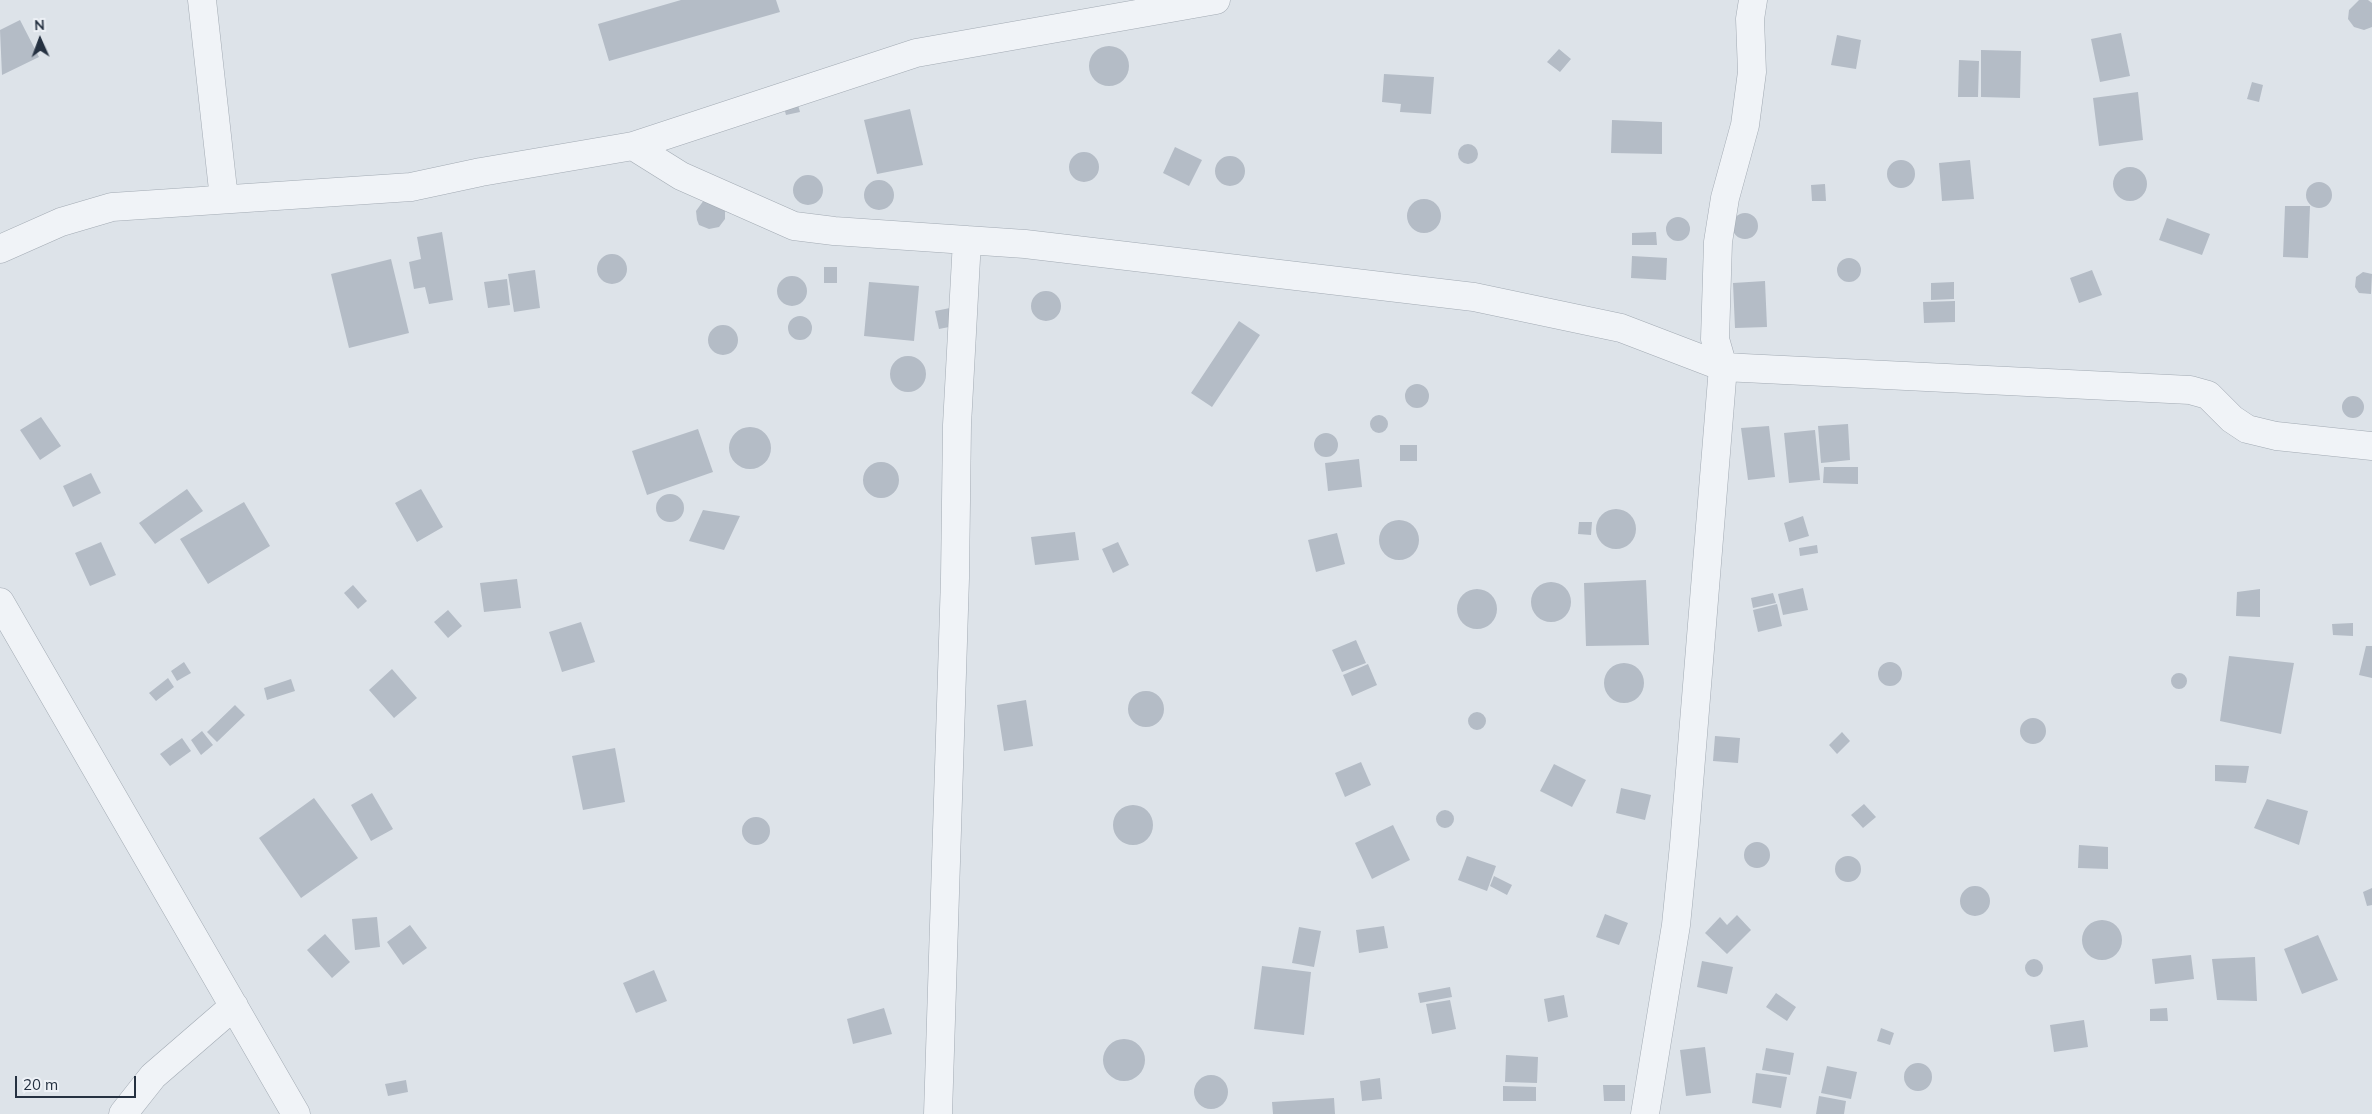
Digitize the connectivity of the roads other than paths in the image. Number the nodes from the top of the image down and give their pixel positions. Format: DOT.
graph roads {
  1 [pos="202,0"];
  2 [pos="1216,0"];
  3 [pos="1753,0"];
  4 [pos="633,146"];
  5 [pos="224,199"];
  6 [pos="967,240"];
  7 [pos="0,249"];
  8 [pos="1723,367"];
  9 [pos="2372,446"];
  10 [pos="0,602"];
  11 [pos="234,1006"];
  12 [pos="123,1114"];
  13 [pos="296,1114"];
  14 [pos="938,1114"];
  15 [pos="1645,1114"];
  1 -- 5 [label="street"];
  2 -- 4 [label="street"];
  3 -- 8 [label="street"];
  4 -- 5 [label="street"];
  4 -- 6 [label="street"];
  5 -- 7 [label="street"];
  6 -- 8 [label="street"];
  6 -- 14 [label="street"];
  8 -- 9 [label="street"];
  8 -- 15 [label="street"];
  10 -- 11 [label="street"];
  11 -- 12 [label="street"];
  11 -- 13 [label="street"];
}
